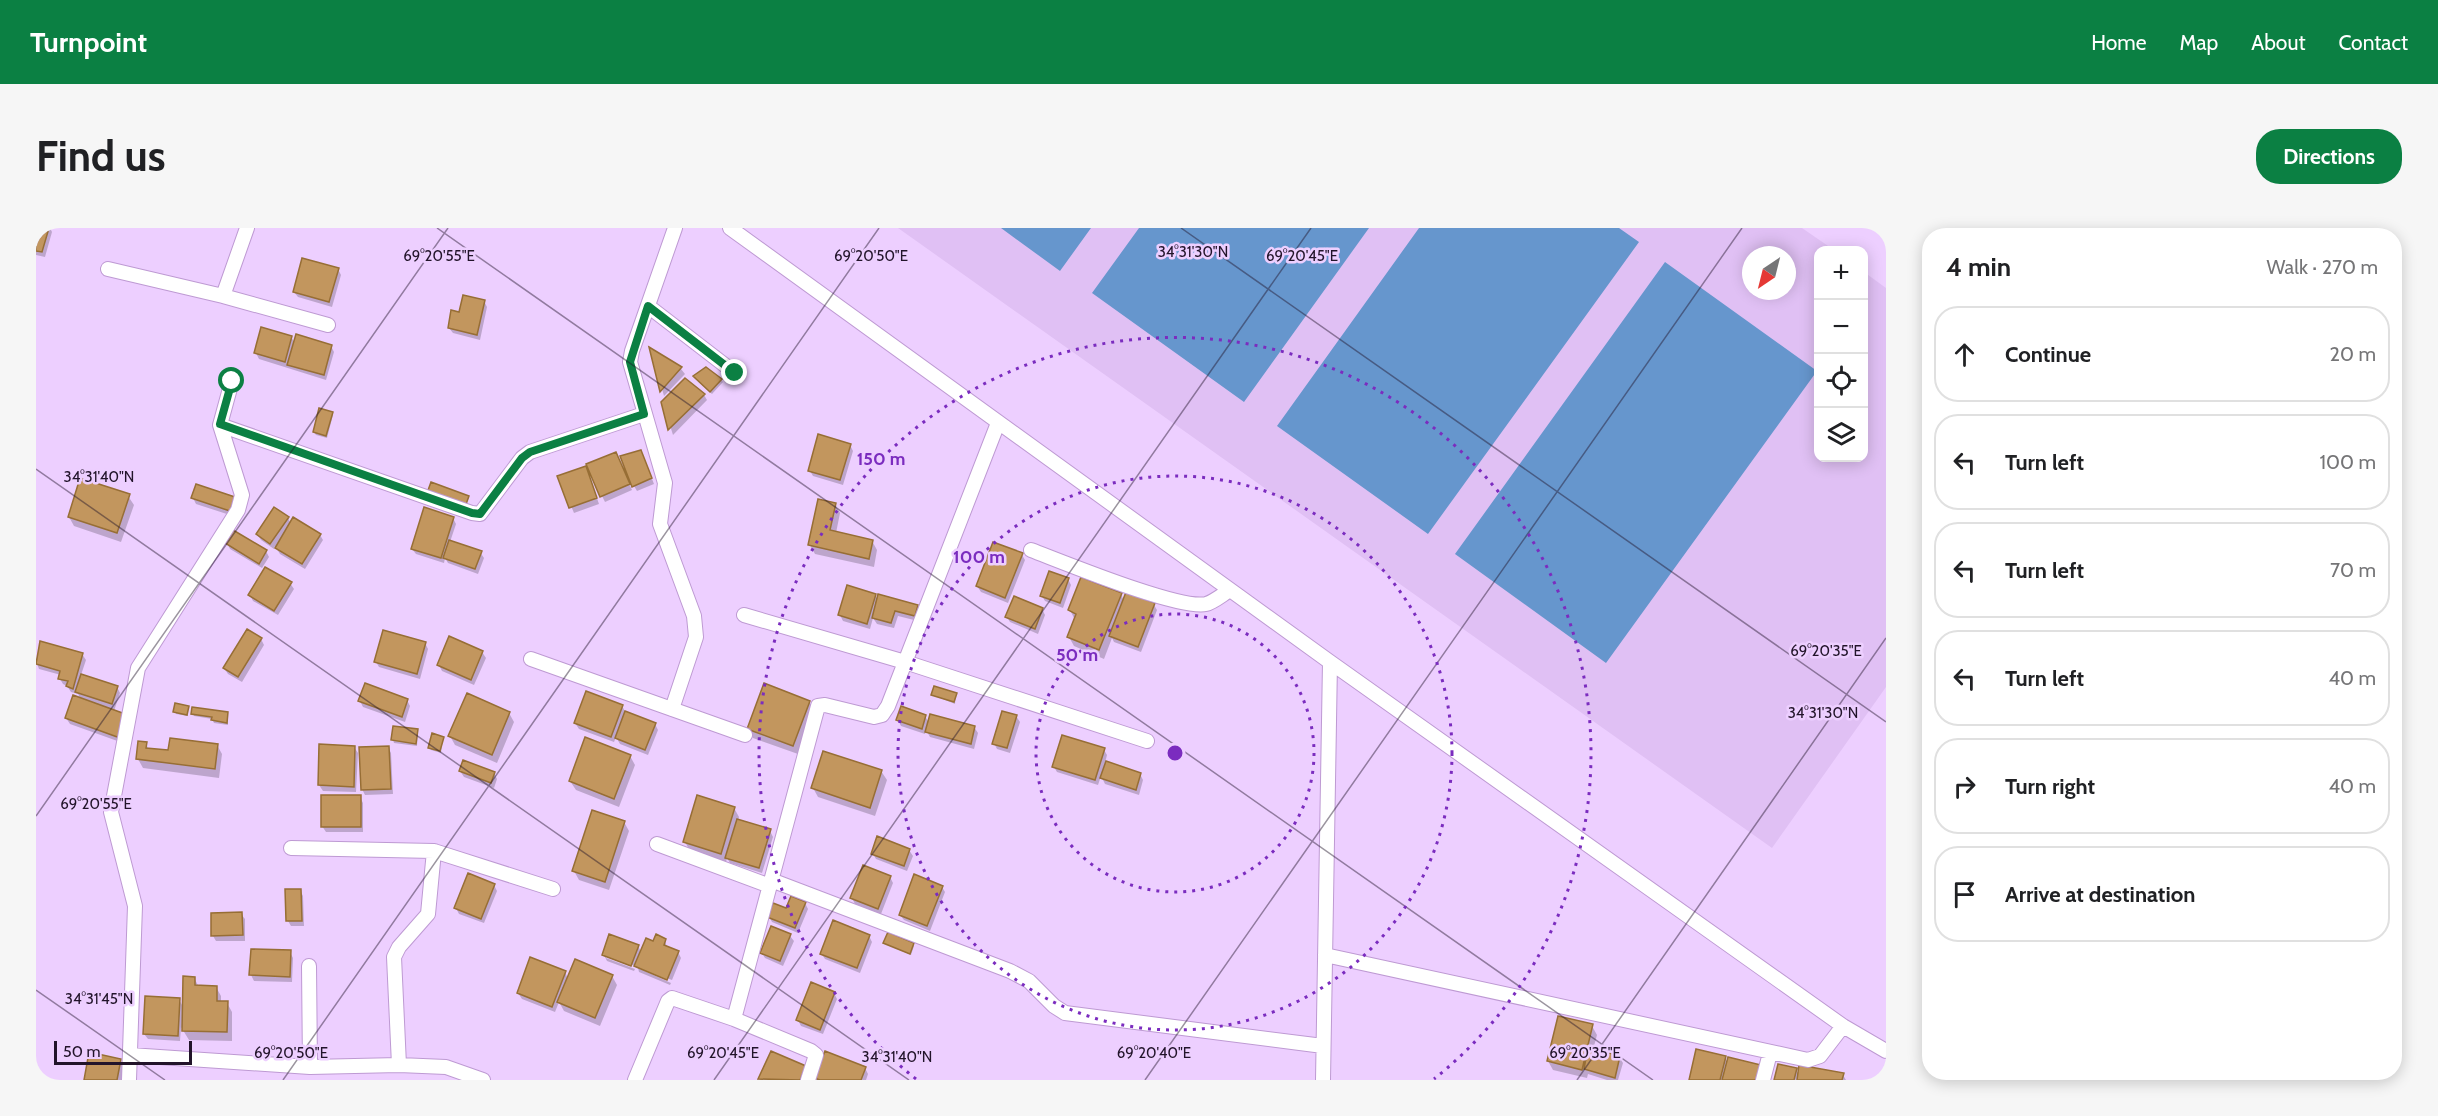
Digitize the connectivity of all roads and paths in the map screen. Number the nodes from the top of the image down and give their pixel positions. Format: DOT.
graph roads {
  1 [pos="247,228"];
  2 [pos="675,228"];
  3 [pos="730,228"];
  4 [pos="108,269"];
  5 [pos="223,296"];
  6 [pos="648,306"];
  7 [pos="328,325"];
  8 [pos="735,373"];
  9 [pos="232,381"];
  10 [pos="644,414"];
  11 [pos="998,423"];
  12 [pos="220,424"];
  13 [pos="1031,550"];
  14 [pos="1230,590"];
  15 [pos="744,615"];
  16 [pos="531,659"];
  17 [pos="905,662"];
  18 [pos="1330,662"];
  19 [pos="672,709"];
  20 [pos="745,735"];
  21 [pos="1147,741"];
  22 [pos="657,844"];
  23 [pos="291,848"];
  24 [pos="434,851"];
  25 [pos="771,883"];
  26 [pos="553,889"];
  27 [pos="1325,955"];
  28 [pos="309,966"];
  29 [pos="734,1019"];
  30 [pos="1843,1026"];
  31 [pos="1323,1046"];
  32 [pos="1886,1051"];
  33 [pos="1770,1053"];
  34 [pos="130,1054"];
  35 [pos="399,1065"];
  36 [pos="310,1067"];
  37 [pos="129,1080"];
  38 [pos="483,1080"];
  39 [pos="635,1080"];
  40 [pos="808,1080"];
  41 [pos="1323,1080"];
  42 [pos="1763,1080"];
  1 -- 5 [label="street"];
  2 -- 6 [label="street"];
  3 -- 11 [label="street"];
  4 -- 5 [label="street"];
  5 -- 7 [label="street"];
  6 -- 8 [label="street"];
  6 -- 10 [label="street"];
  9 -- 12 [label="street"];
  10 -- 12 [label="street"];
  10 -- 19 [label="street"];
  11 -- 14 [label="street"];
  11 -- 17 [label="street"];
  12 -- 34 [label="street"];
  13 -- 14 [label="street"];
  14 -- 18 [label="street"];
  15 -- 17 [label="street"];
  16 -- 19 [label="street"];
  17 -- 21 [label="street"];
  17 -- 25 [label="street"];
  18 -- 27 [label="street"];
  18 -- 30 [label="street"];
  19 -- 20 [label="street"];
  22 -- 25 [label="street"];
  23 -- 24 [label="street"];
  24 -- 26 [label="street"];
  24 -- 35 [label="street"];
  25 -- 29 [label="street"];
  25 -- 31 [label="street"];
  27 -- 31 [label="street"];
  27 -- 33 [label="street"];
  28 -- 36 [label="street"];
  29 -- 39 [label="street"];
  29 -- 40 [label="street"];
  30 -- 32 [label="street"];
  30 -- 33 [label="street"];
  31 -- 41 [label="street"];
  33 -- 42 [label="street"];
  34 -- 36 [label="street"];
  34 -- 37 [label="street"];
  35 -- 36 [label="street"];
  35 -- 38 [label="street"];
}
